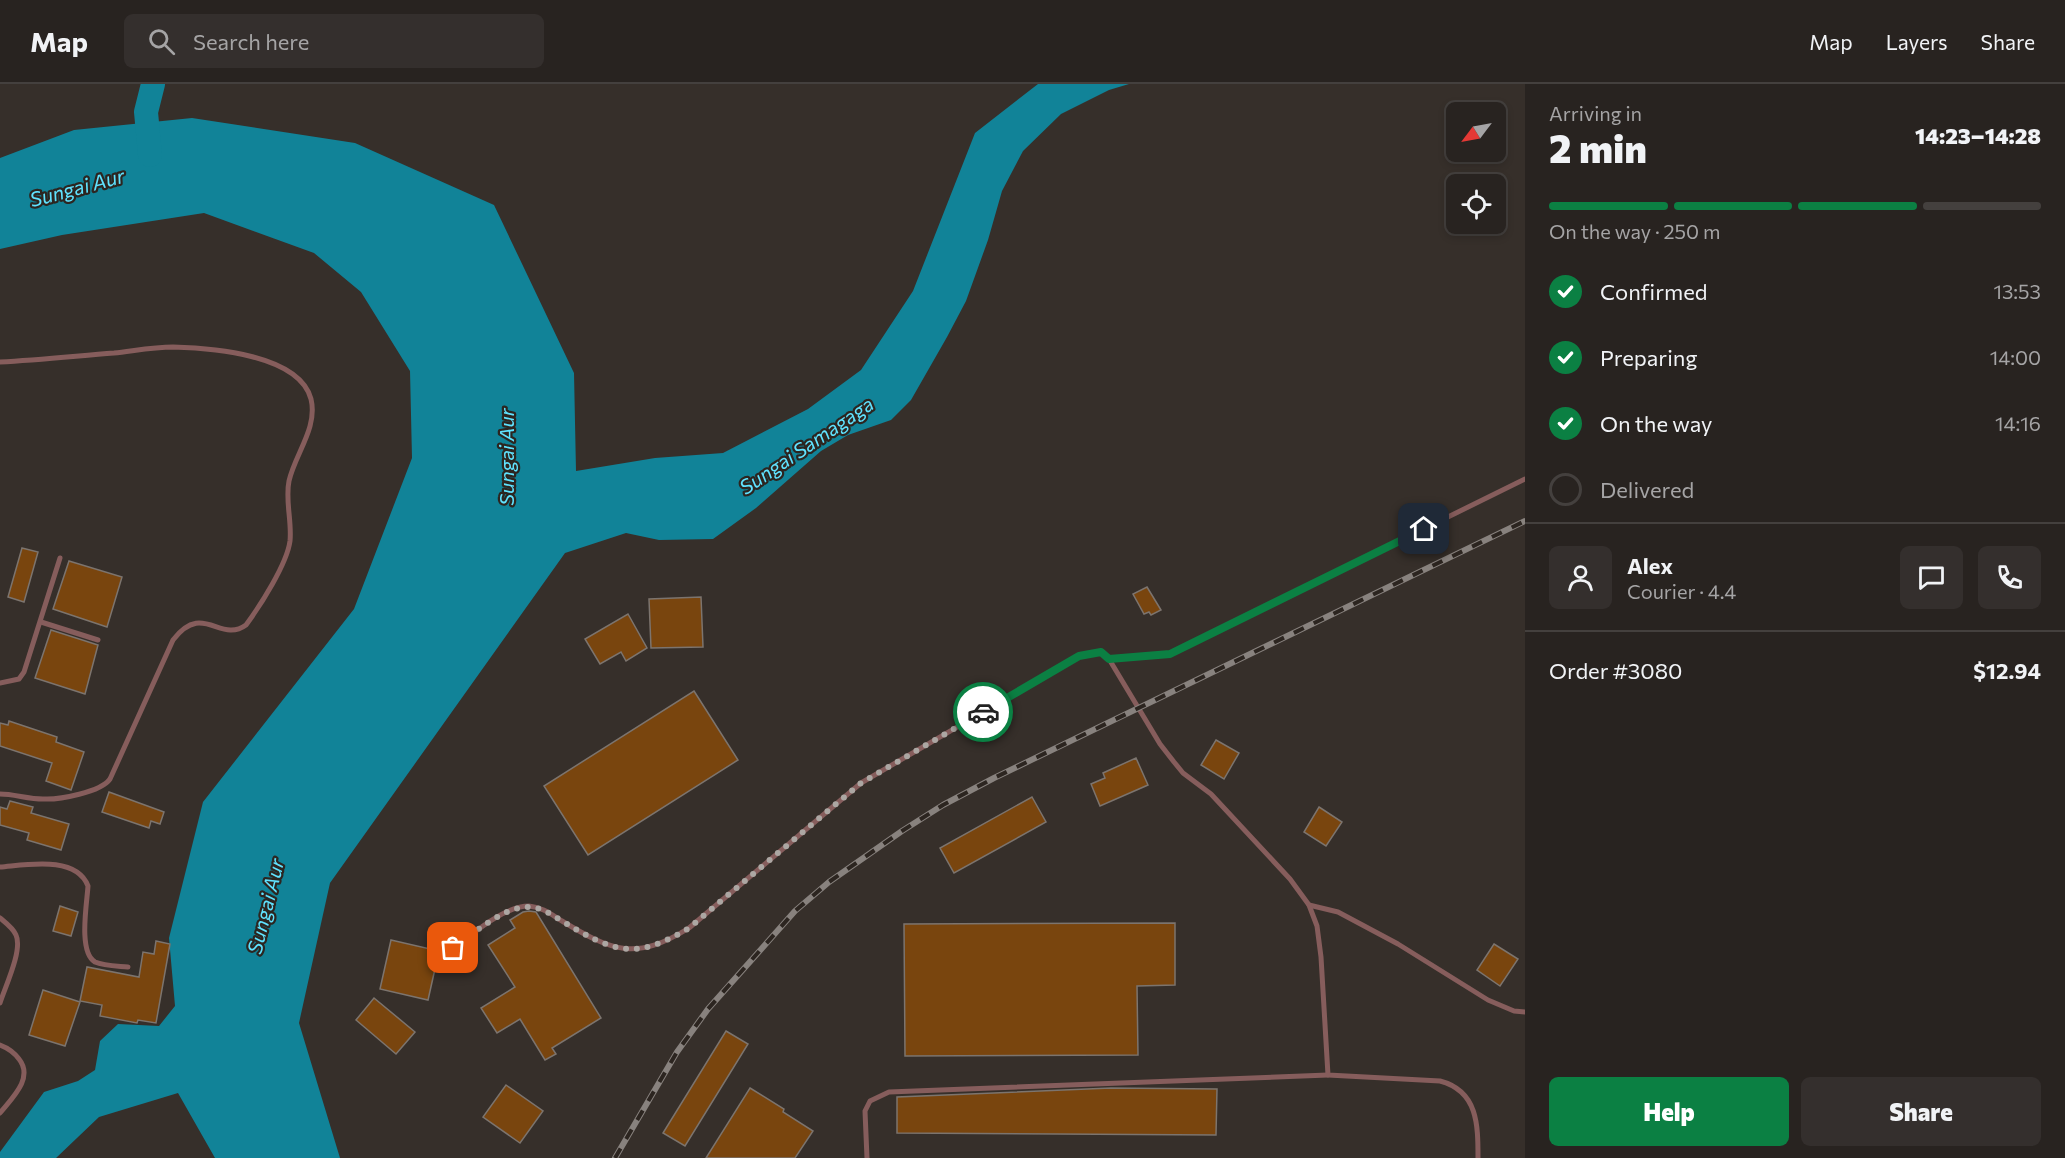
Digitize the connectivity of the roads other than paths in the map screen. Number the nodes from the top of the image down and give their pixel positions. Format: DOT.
graph roads {
  1 [pos="0,362"];
  2 [pos="1525,479"];
  3 [pos="60,558"];
  4 [pos="41,622"];
  5 [pos="98,640"];
  6 [pos="1109,659"];
  7 [pos="0,683"];
  8 [pos="0,794"];
  9 [pos="0,867"];
  10 [pos="1309,904"];
  11 [pos="0,918"];
  12 [pos="453,948"];
  13 [pos="128,967"];
  14 [pos="0,1003"];
  15 [pos="1525,1012"];
  16 [pos="0,1045"];
  17 [pos="1328,1075"];
  18 [pos="0,1113"];
  19 [pos="867,1158"];
  20 [pos="1478,1158"];
  1 -- 8 [label="lane"];
  2 -- 6 [label="lane"];
  3 -- 4 [label="lane"];
  4 -- 5 [label="lane"];
  4 -- 7 [label="lane"];
  6 -- 10 [label="lane"];
  6 -- 12 [label="lane"];
  9 -- 13 [label="lane"];
  10 -- 15 [label="lane"];
  10 -- 17 [label="lane"];
  11 -- 14 [label="lane"];
  16 -- 18 [label="lane"];
  17 -- 19 [label="lane"];
  17 -- 20 [label="lane"];
}
